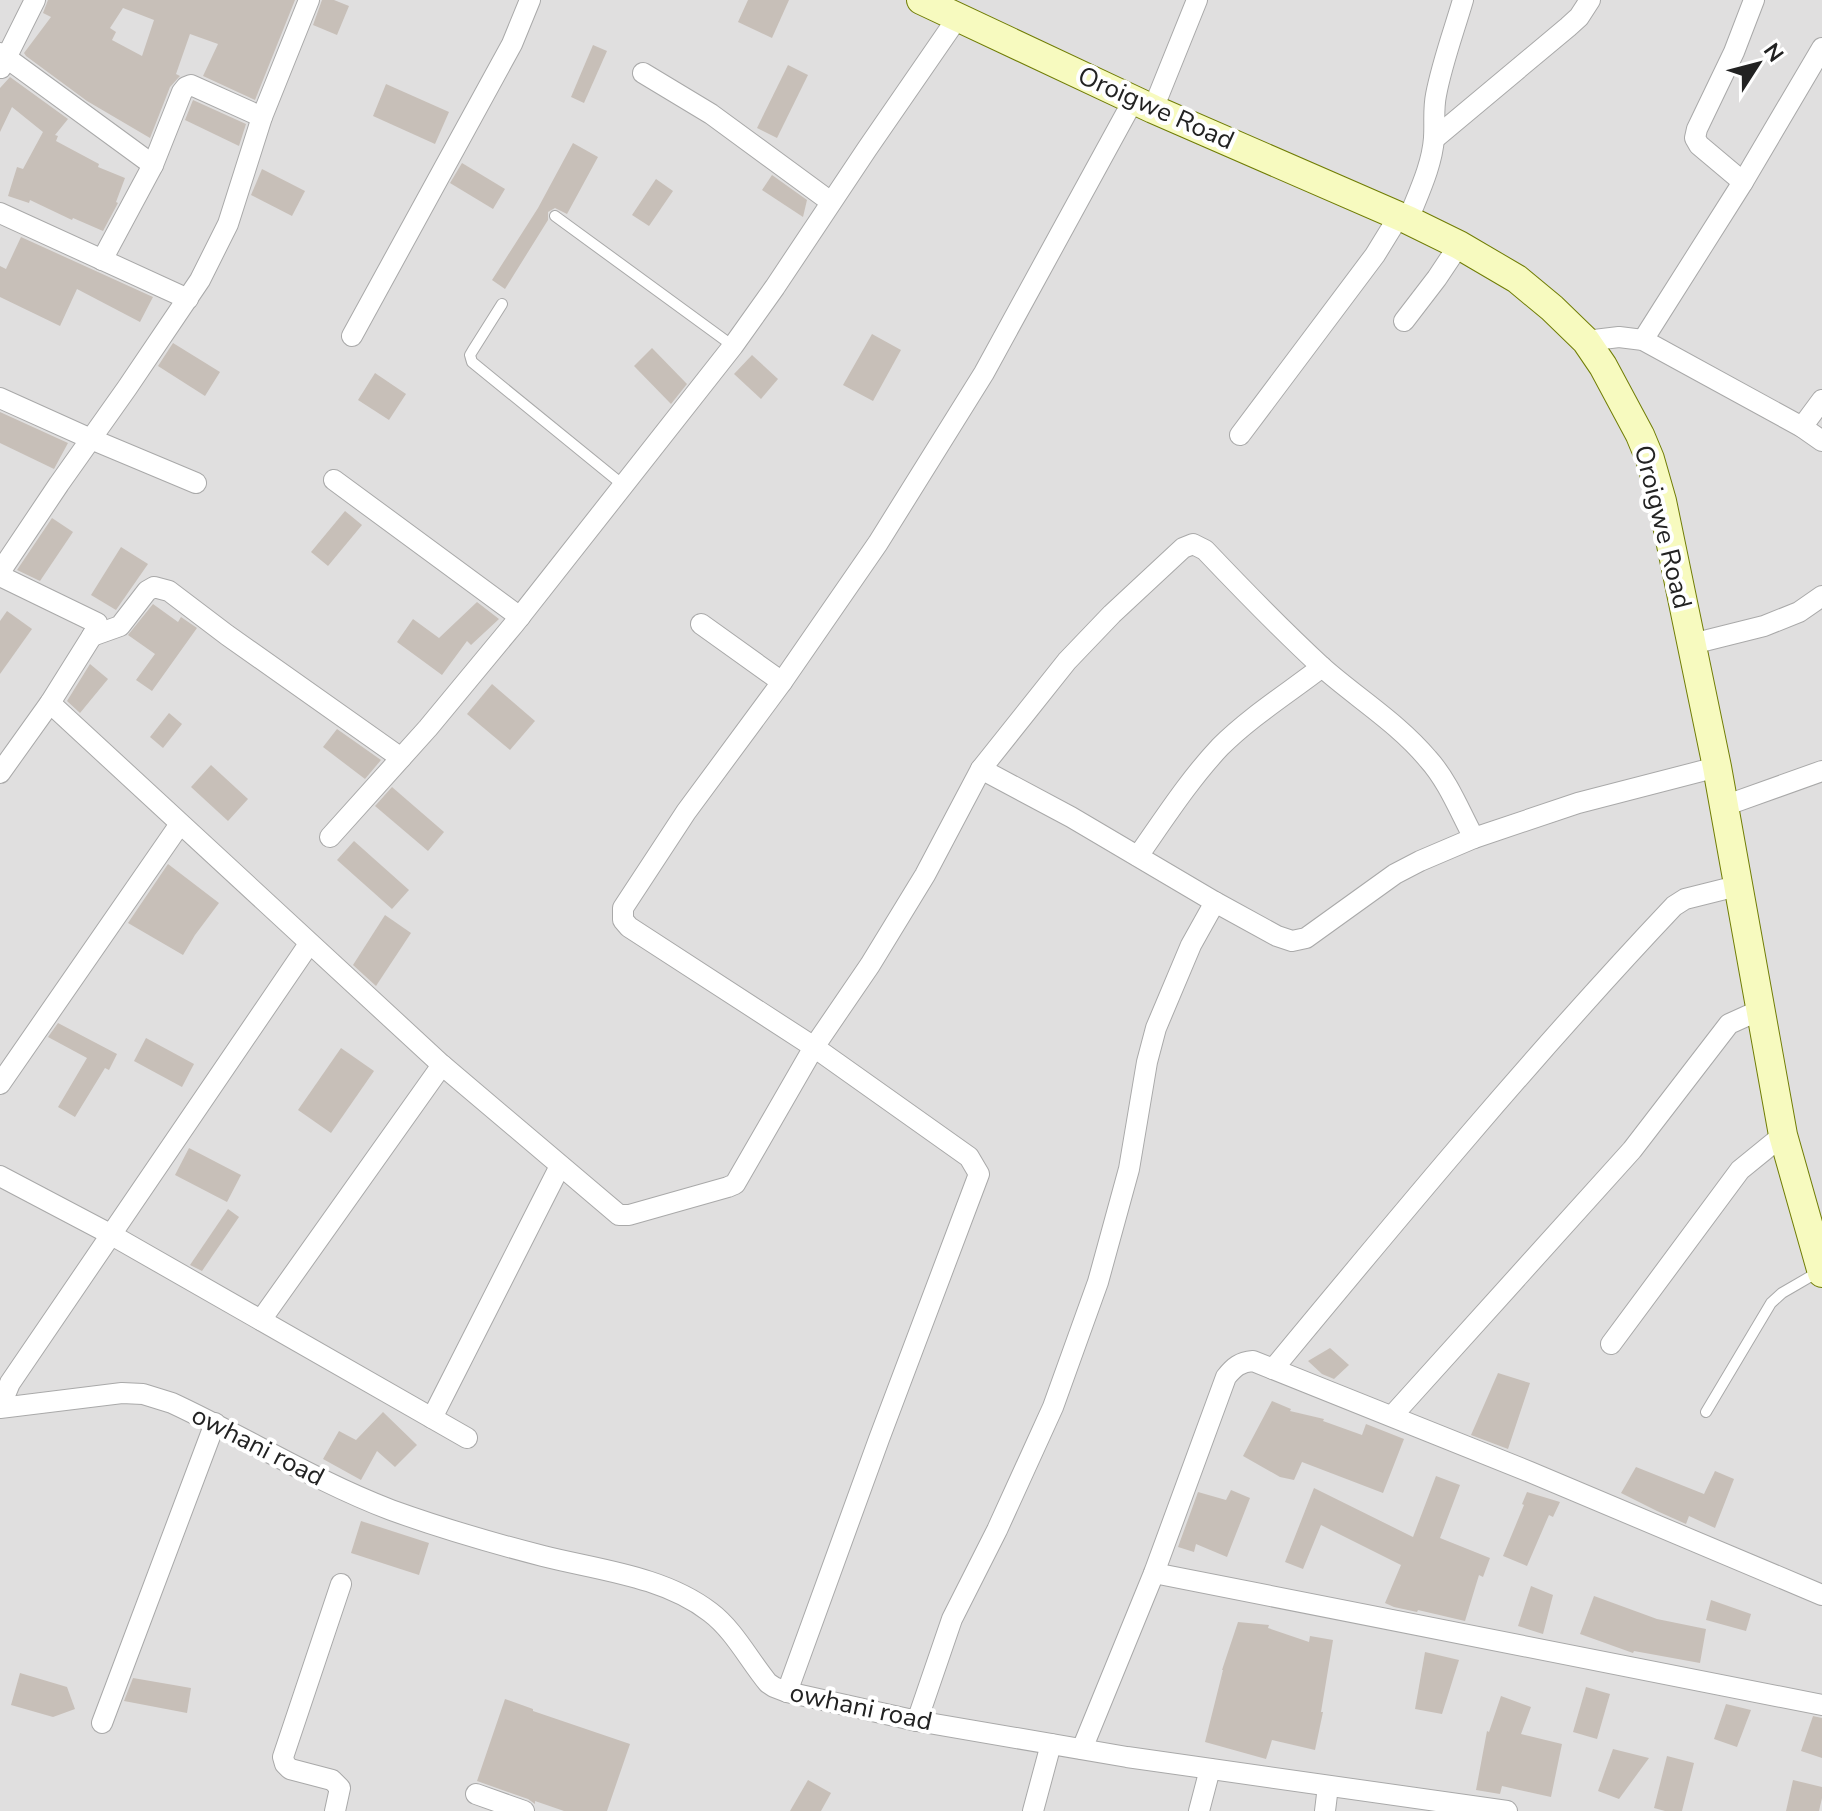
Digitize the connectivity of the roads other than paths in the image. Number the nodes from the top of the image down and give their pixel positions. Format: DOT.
graph roads {
  1 [pos="35,0"];
  2 [pos="309,0"];
  3 [pos="530,0"];
  4 [pos="1197,0"];
  5 [pos="1463,0"];
  6 [pos="1590,0"];
  7 [pos="1754,0"];
  8 [pos="941,6"];
  9 [pos="1822,48"];
  10 [pos="2,60"];
  11 [pos="643,73"];
  12 [pos="1144,104"];
  13 [pos="262,117"];
  14 [pos="1434,139"];
  15 [pos="153,165"];
  16 [pos="1743,182"];
  17 [pos="831,202"];
  18 [pos="0,213"];
  19 [pos="555,216"];
  20 [pos="1403,218"];
  21 [pos="1459,245"];
  22 [pos="102,260"];
  23 [pos="188,299"];
  24 [pos="502,304"];
  25 [pos="1404,321"];
  26 [pos="352,336"];
  27 [pos="1643,340"];
  28 [pos="1586,341"];
  29 [pos="733,346"];
  30 [pos="0,398"];
  31 [pos="1822,400"];
  32 [pos="1802,427"];
  33 [pos="1240,435"];
  34 [pos="91,439"];
  35 [pos="1822,441"];
  36 [pos="334,480"];
  37 [pos="196,483"];
  38 [pos="623,485"];
  39 [pos="0,574"];
  40 [pos="1822,596"];
  41 [pos="520,617"];
  42 [pos="701,624"];
  43 [pos="92,636"];
  44 [pos="1692,644"];
  45 [pos="1322,667"];
  46 [pos="782,682"];
  47 [pos="50,703"];
  48 [pos="401,758"];
  49 [pos="1717,767"];
  50 [pos="981,769"];
  51 [pos="1,771"];
  52 [pos="1822,771"];
  53 [pos="1724,806"];
  54 [pos="180,824"];
  55 [pos="330,837"];
  56 [pos="1474,838"];
  57 [pos="1138,856"];
  58 [pos="1737,886"];
  59 [pos="1215,902"];
  60 [pos="309,944"];
  61 [pos="1760,1010"];
  62 [pos="814,1047"];
  63 [pos="442,1065"];
  64 [pos="0,1084"];
  65 [pos="1783,1135"];
  66 [pos="560,1166"];
  67 [pos="0,1176"];
  68 [pos="110,1234"];
  69 [pos="1822,1271"];
  70 [pos="261,1320"];
  71 [pos="1611,1344"];
  72 [pos="1273,1369"];
  73 [pos="5,1380"];
  74 [pos="0,1407"];
  75 [pos="1706,1412"];
  76 [pos="1392,1416"];
  77 [pos="432,1418"];
  78 [pos="215,1423"];
  79 [pos="467,1438"];
  80 [pos="1154,1573"];
  81 [pos="341,1584"];
  82 [pos="1822,1595"];
  83 [pos="787,1692"];
  84 [pos="1822,1705"];
  85 [pos="917,1721"];
  86 [pos="102,1723"];
  87 [pos="1051,1744"];
  88 [pos="1082,1749"];
  89 [pos="1210,1769"];
  90 [pos="1328,1786"];
  91 [pos="476,1794"];
  92 [pos="335,1811"];
  93 [pos="524,1811"];
  94 [pos="1033,1811"];
  95 [pos="1199,1811"];
  96 [pos="1325,1811"];
  97 [pos="1507,1811"];
  1 -- 10 [label="street"];
  2 -- 13 [label="street"];
  3 -- 26 [label="street"];
  4 -- 12 [label="street"];
  5 -- 14 [label="street"];
  6 -- 14 [label="street"];
  7 -- 16 [label="street"];
  8 -- 12 [label="street, Oroigwe Road"];
  8 -- 17 [label="street"];
  9 -- 16 [label="street"];
  10 -- 15 [label="street"];
  11 -- 17 [label="street"];
  12 -- 20 [label="street, Oroigwe Road"];
  12 -- 46 [label="street"];
  13 -- 15 [label="street"];
  13 -- 23 [label="street"];
  14 -- 20 [label="street"];
  15 -- 22 [label="street"];
  16 -- 27 [label="street"];
  17 -- 29 [label="street"];
  18 -- 22 [label="street"];
  19 -- 29 [label="lane"];
  20 -- 21 [label="street, Oroigwe Road"];
  20 -- 33 [label="street"];
  21 -- 25 [label="street"];
  21 -- 28 [label="street, Oroigwe Road"];
  22 -- 23 [label="street"];
  23 -- 34 [label="street"];
  24 -- 38 [label="lane"];
  27 -- 28 [label="street"];
  27 -- 32 [label="street"];
  28 -- 44 [label="street, Oroigwe Road"];
  29 -- 38 [label="street"];
  30 -- 34 [label="street"];
  31 -- 32 [label="street"];
  32 -- 35 [label="street"];
  34 -- 37 [label="street"];
  34 -- 39 [label="street"];
  36 -- 41 [label="street"];
  38 -- 41 [label="street"];
  39 -- 43 [label="street"];
  40 -- 44 [label="street"];
  41 -- 48 [label="street"];
  42 -- 46 [label="street"];
  43 -- 47 [label="street"];
  43 -- 48 [label="street"];
  44 -- 49 [label="street, Oroigwe Road"];
  45 -- 50 [label="street"];
  45 -- 56 [label="street"];
  45 -- 57 [label="street"];
  46 -- 62 [label="street"];
  47 -- 51 [label="street"];
  47 -- 54 [label="street"];
  48 -- 55 [label="street"];
  49 -- 53 [label="street, Oroigwe Road"];
  49 -- 56 [label="street"];
  50 -- 57 [label="street"];
  50 -- 62 [label="street"];
  52 -- 53 [label="street"];
  53 -- 58 [label="street, Oroigwe Road"];
  54 -- 60 [label="street"];
  54 -- 64 [label="street"];
  56 -- 59 [label="street"];
  57 -- 59 [label="street"];
  58 -- 61 [label="street, Oroigwe Road"];
  58 -- 72 [label="street"];
  59 -- 85 [label="street"];
  60 -- 63 [label="street"];
  60 -- 68 [label="street"];
  61 -- 65 [label="street, Oroigwe Road"];
  61 -- 76 [label="street"];
  62 -- 66 [label="street"];
  62 -- 83 [label="street"];
  63 -- 66 [label="street"];
  63 -- 70 [label="street"];
  65 -- 69 [label="street, Oroigwe Road"];
  65 -- 71 [label="street"];
  66 -- 77 [label="street"];
  67 -- 68 [label="street"];
  68 -- 70 [label="street"];
  68 -- 73 [label="street"];
  69 -- 75 [label="lane"];
  70 -- 77 [label="street"];
  72 -- 76 [label="street"];
  72 -- 80 [label="street"];
  73 -- 74 [label="street"];
  74 -- 78 [label="street, owhani road"];
  76 -- 82 [label="street"];
  77 -- 79 [label="street"];
  78 -- 83 [label="street, owhani road"];
  78 -- 86 [label="street"];
  80 -- 84 [label="street"];
  80 -- 88 [label="street"];
  81 -- 92 [label="street"];
  83 -- 85 [label="street, owhani road"];
  85 -- 87 [label="street, owhani road"];
  87 -- 88 [label="street, owhani road"];
  87 -- 94 [label="street"];
  88 -- 89 [label="street, owhani road"];
  89 -- 90 [label="street, owhani road"];
  89 -- 95 [label="street"];
  90 -- 96 [label="street"];
  90 -- 97 [label="street, owhani road"];
  91 -- 93 [label="street"];
}
